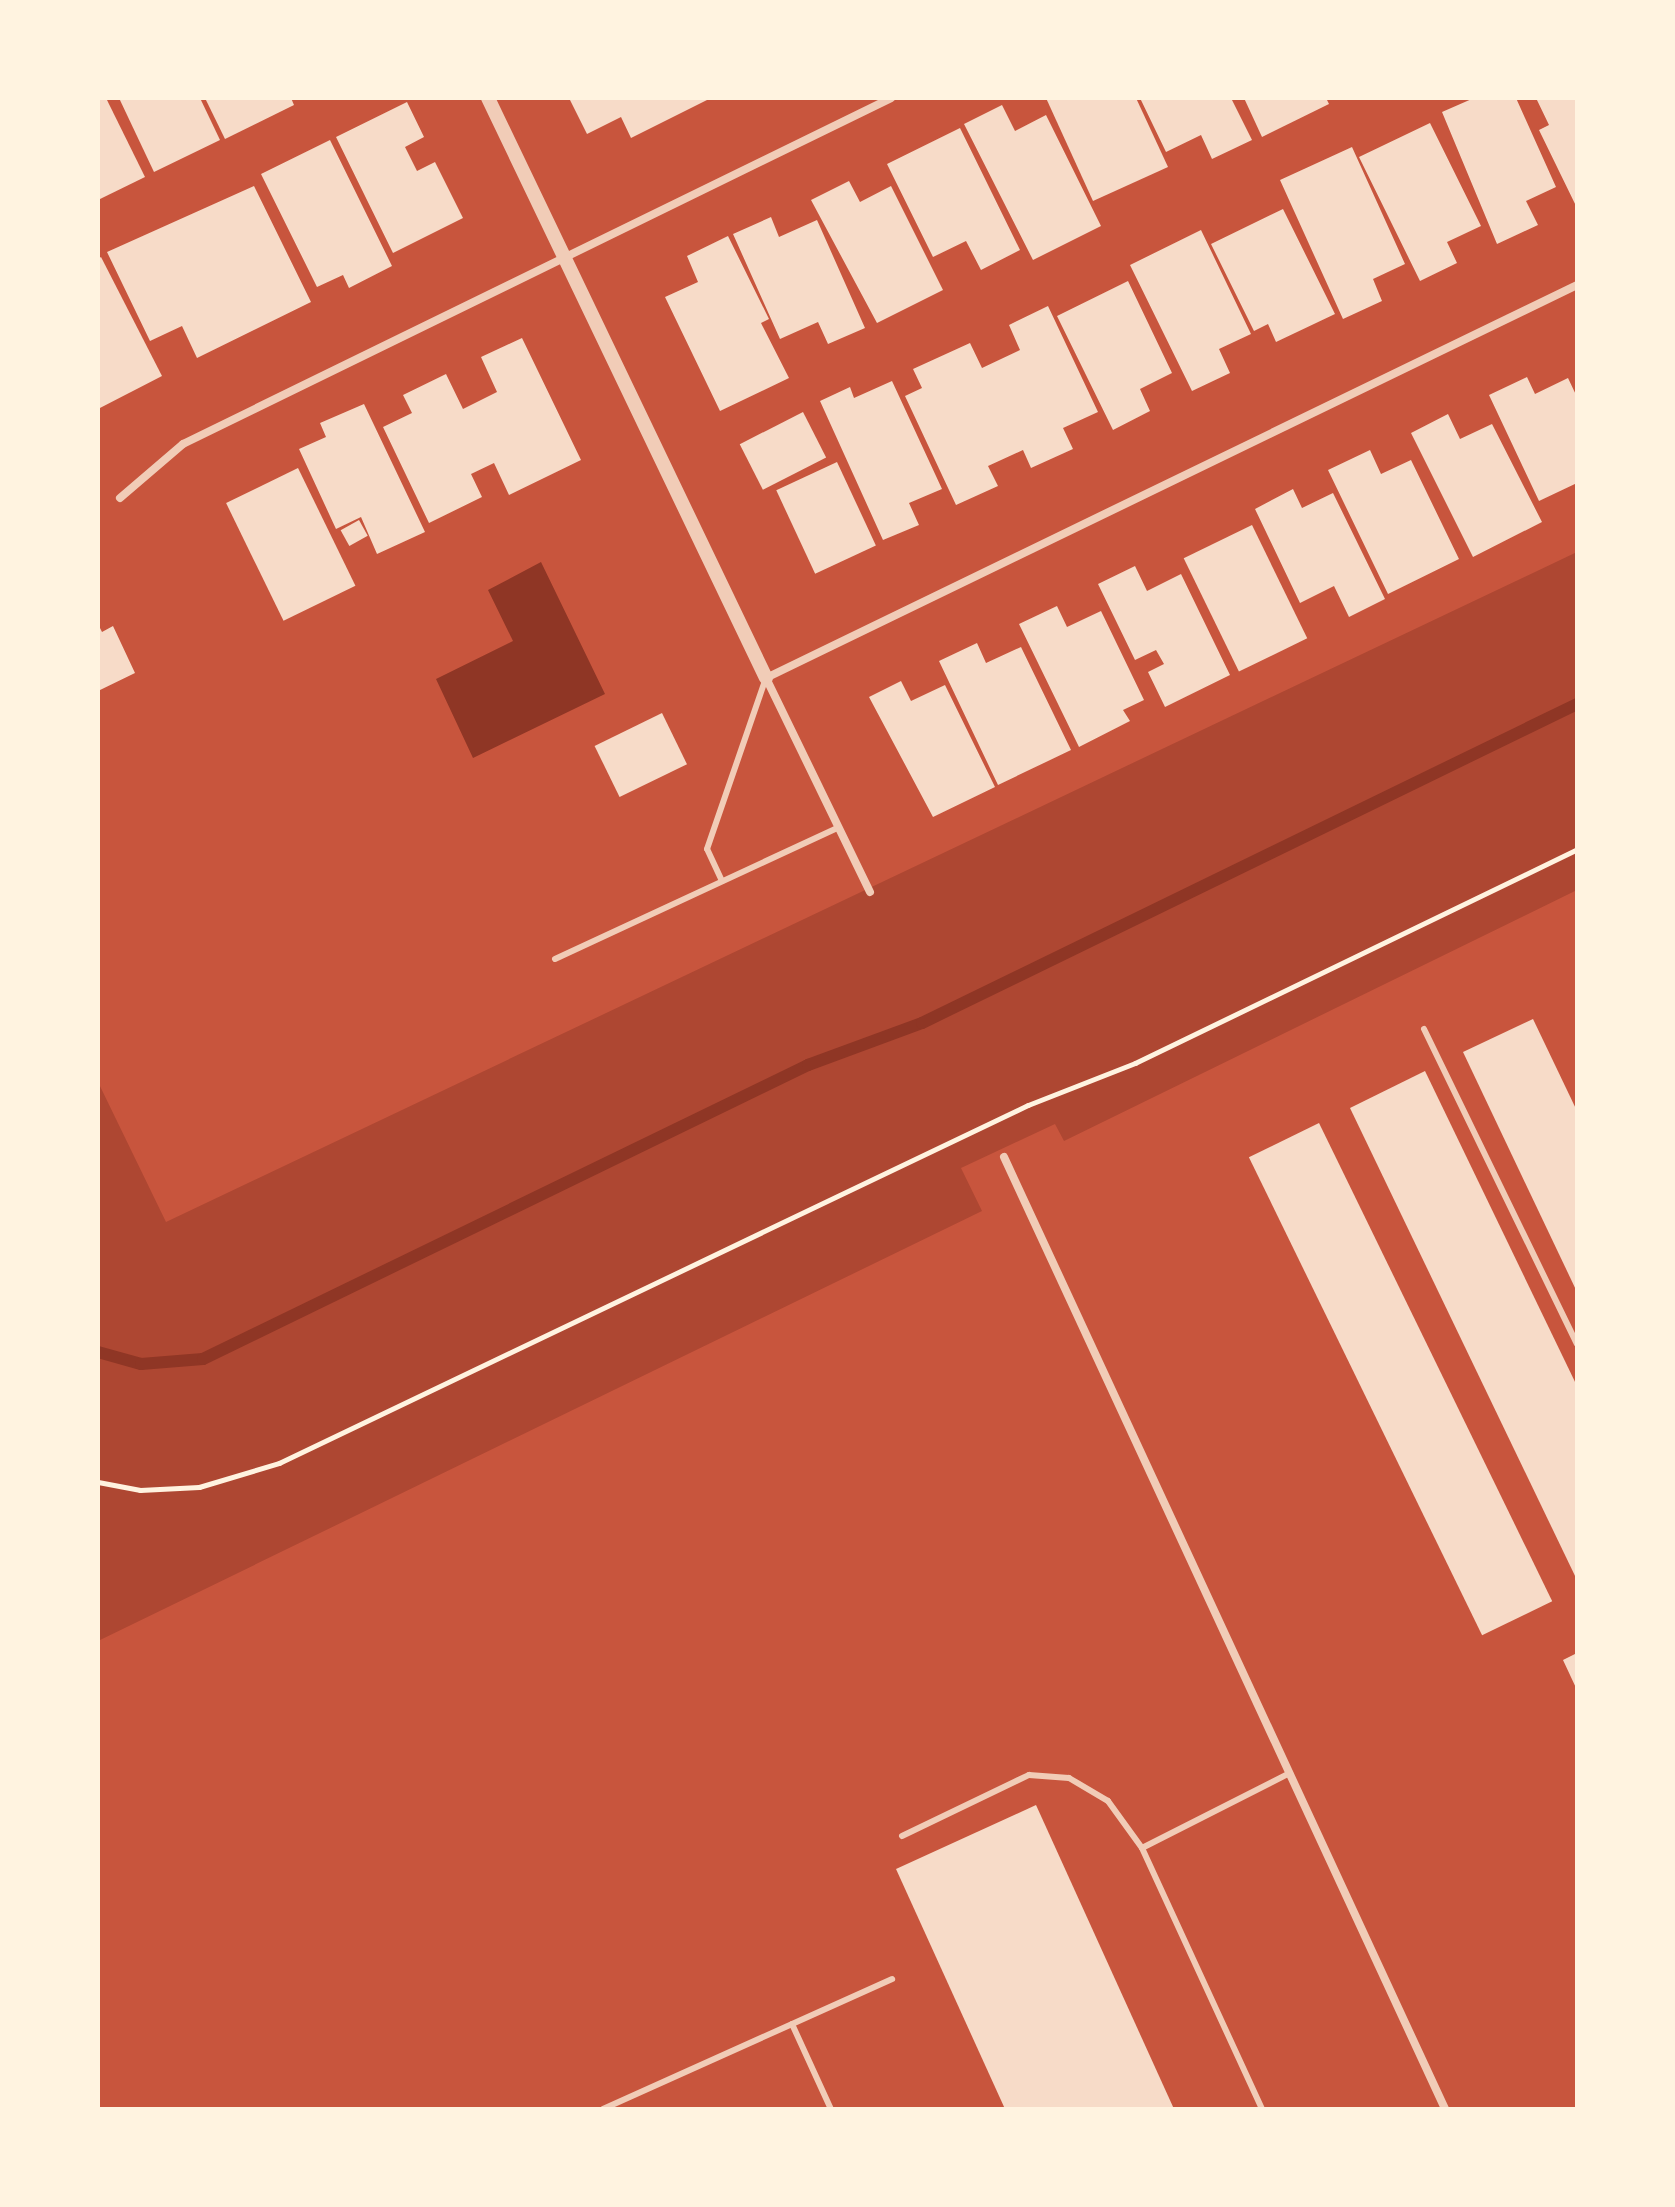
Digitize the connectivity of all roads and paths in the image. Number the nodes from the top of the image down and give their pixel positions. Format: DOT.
graph roads {
  1 [pos="488,98"];
  2 [pos="891,98"];
  3 [pos="565,256"];
  4 [pos="1577,285"];
  5 [pos="120,498"];
  6 [pos="766,678"];
  7 [pos="839,827"];
  8 [pos="1577,849"];
  9 [pos="722,881"];
  10 [pos="870,892"];
  11 [pos="555,959"];
  12 [pos="1424,1029"];
  13 [pos="1004,1157"];
  14 [pos="1577,1344"];
  15 [pos="98,1482"];
  16 [pos="1290,1773"];
  17 [pos="902,1836"];
  18 [pos="1142,1848"];
  19 [pos="892,1979"];
  20 [pos="792,2024"];
  21 [pos="603,2109"];
  22 [pos="831,2109"];
  23 [pos="1262,2109"];
  24 [pos="1445,2109"];
  1 -- 3 [label="street"];
  2 -- 3 [label="street"];
  3 -- 5 [label="street"];
  3 -- 6 [label="street"];
  4 -- 6 [label="street"];
  6 -- 7 [label="street"];
  6 -- 9 [label="lane"];
  7 -- 9 [label="lane"];
  7 -- 10 [label="street"];
  8 -- 15 [label="path"];
  9 -- 11 [label="lane"];
  12 -- 14 [label="lane"];
  13 -- 16 [label="street"];
  16 -- 18 [label="lane"];
  16 -- 24 [label="street"];
  17 -- 18 [label="lane"];
  18 -- 23 [label="lane"];
  19 -- 20 [label="lane"];
  20 -- 21 [label="lane"];
  20 -- 22 [label="lane"];
}
